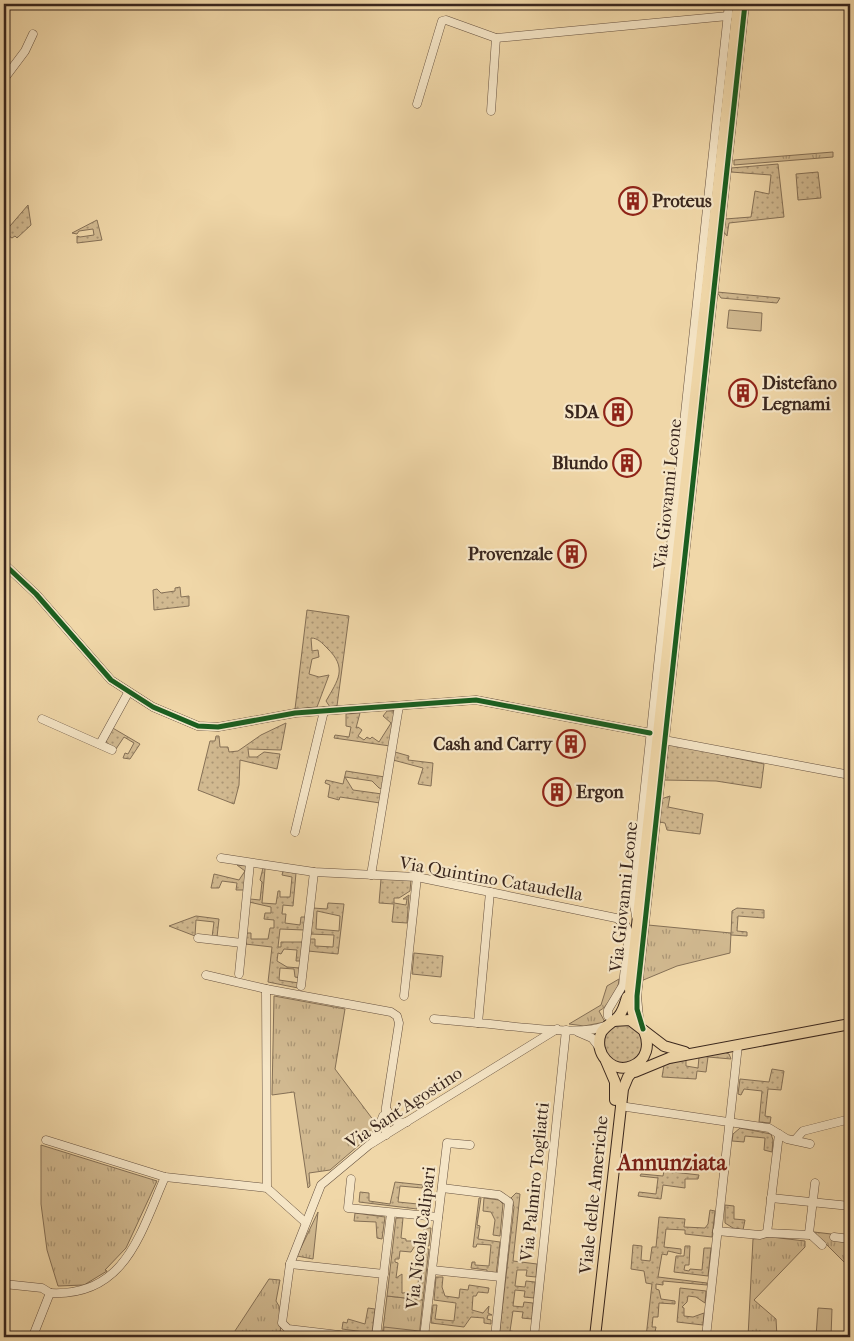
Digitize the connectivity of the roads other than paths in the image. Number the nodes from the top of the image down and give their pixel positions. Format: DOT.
graph roads {
  1 [pos="729,4"];
  2 [pos="738,4"];
  3 [pos="745,4"];
  4 [pos="728,16"];
  5 [pos="33,34"];
  6 [pos="496,38"];
  7 [pos="4,79"];
  8 [pos="416,104"];
  9 [pos="491,111"];
  10 [pos="4,564"];
  11 [pos="128,693"];
  12 [pos="399,706"];
  13 [pos="324,711"];
  14 [pos="42,719"];
  15 [pos="650,733"];
  16 [pos="664,740"];
  17 [pos="100,744"];
  18 [pos="112,750"];
  19 [pos="850,775"];
  20 [pos="295,832"];
  21 [pos="222,858"];
  22 [pos="250,863"];
  23 [pos="314,872"];
  24 [pos="371,875"];
  25 [pos="417,877"];
  26 [pos="490,892"];
  27 [pos="637,922"];
  28 [pos="198,938"];
  29 [pos="242,943"];
  30 [pos="239,974"];
  31 [pos="206,975"];
  32 [pos="301,986"];
  33 [pos="266,989"];
  34 [pos="630,989"];
  35 [pos="404,996"];
  36 [pos="434,1020"];
  37 [pos="609,1021"];
  38 [pos="478,1023"];
  39 [pos="849,1025"];
  40 [pos="641,1028"];
  41 [pos="557,1029"];
  42 [pos="570,1031"];
  43 [pos="850,1036"];
  44 [pos="738,1045"];
  45 [pos="599,1047"];
  46 [pos="698,1052"];
  47 [pos="606,1061"];
  48 [pos="636,1067"];
  49 [pos="620,1106"];
  50 [pos="386,1107"];
  51 [pos="850,1119"];
  52 [pos="408,1121"];
  53 [pos="728,1122"];
  54 [pos="386,1134"];
  55 [pos="779,1134"];
  56 [pos="46,1140"];
  57 [pos="796,1140"];
  58 [pos="373,1142"];
  59 [pos="810,1144"];
  60 [pos="470,1145"];
  61 [pos="165,1178"];
  62 [pos="351,1179"];
  63 [pos="815,1183"];
  64 [pos="267,1188"];
  65 [pos="442,1188"];
  66 [pos="315,1195"];
  67 [pos="771,1198"];
  68 [pos="813,1203"];
  69 [pos="850,1206"];
  70 [pos="391,1213"];
  71 [pos="298,1216"];
  72 [pos="438,1217"];
  73 [pos="305,1222"];
  74 [pos="717,1231"];
  75 [pos="767,1233"];
  76 [pos="810,1235"];
  77 [pos="834,1237"];
  78 [pos="850,1239"];
  79 [pos="822,1245"];
  80 [pos="290,1264"];
  81 [pos="432,1270"];
  82 [pos="384,1274"];
  83 [pos="501,1277"];
  84 [pos="4,1284"];
  85 [pos="50,1293"];
  86 [pos="35,1337"];
  87 [pos="356,1337"];
  88 [pos="376,1337"];
  89 [pos="424,1337"];
  90 [pos="495,1337"];
  91 [pos="534,1337"];
  92 [pos="589,1337"];
  93 [pos="595,1337"];
  94 [pos="706,1337"];
  1 -- 4 [label="street"];
  2 -- 27 [label="main road, Via Giovanni Leone"];
  3 -- 16 [label="street"];
  4 -- 6 [label="street"];
  4 -- 15 [label="street"];
  5 -- 7 [label="street"];
  6 -- 8 [label="street"];
  6 -- 9 [label="street"];
  10 -- 11 [label="street"];
  11 -- 13 [label="street"];
  11 -- 17 [label="street"];
  12 -- 13 [label="street"];
  12 -- 15 [label="street"];
  12 -- 24 [label="street"];
  13 -- 20 [label="street"];
  14 -- 17 [label="street"];
  15 -- 27 [label="street"];
  16 -- 19 [label="street"];
  16 -- 40 [label="street"];
  17 -- 18 [label="street"];
  21 -- 22 [label="street, Via Quintino Cataudella"];
  22 -- 23 [label="street, Via Quintino Cataudella"];
  22 -- 29 [label="street"];
  23 -- 24 [label="street, Via Quintino Cataudella"];
  23 -- 32 [label="street"];
  24 -- 25 [label="street, Via Quintino Cataudella"];
  25 -- 26 [label="street, Via Quintino Cataudella"];
  25 -- 35 [label="street"];
  26 -- 37 [label="street, Via Quintino Cataudella"];
  26 -- 38 [label="street"];
  27 -- 34 [label="main road, Via Giovanni Leone"];
  28 -- 29 [label="street"];
  29 -- 30 [label="street"];
  31 -- 33 [label="street"];
  33 -- 50 [label="street"];
  33 -- 64 [label="street"];
  34 -- 37 [label="main road"];
  34 -- 40 [label="main road"];
  36 -- 38 [label="street"];
  37 -- 40 [label="main road"];
  37 -- 42 [label="street"];
  37 -- 45 [label="main road"];
  38 -- 41 [label="street"];
  39 -- 43 [label="street"];
  39 -- 44 [label="main road"];
  40 -- 46 [label="main road"];
  40 -- 48 [label="main road"];
  41 -- 42 [label="street"];
  41 -- 52 [label="street, Via Sant'Agostino"];
  42 -- 45 [label="street"];
  42 -- 91 [label="street, Via Palmiro Togliatti"];
  44 -- 46 [label="main road"];
  44 -- 53 [label="street"];
  45 -- 47 [label="main road"];
  46 -- 48 [label="main road"];
  47 -- 48 [label="main road"];
  47 -- 92 [label="main road, Viale delle Americhe"];
  48 -- 49 [label="main road, Viale delle Americhe"];
  49 -- 53 [label="street"];
  49 -- 93 [label="main road, Viale delle Americhe"];
  50 -- 52 [label="street"];
  50 -- 54 [label="street"];
  50 -- 58 [label="street"];
  51 -- 57 [label="street"];
  52 -- 54 [label="street, Via Sant'Agostino"];
  53 -- 55 [label="street"];
  53 -- 74 [label="street"];
  54 -- 58 [label="street, Via Sant'Agostino"];
  55 -- 57 [label="street"];
  55 -- 67 [label="street"];
  56 -- 61 [label="street"];
  57 -- 59 [label="street"];
  58 -- 66 [label="street, Via Sant'Agostino"];
  60 -- 65 [label="street, Via Nicola Calipari"];
  61 -- 64 [label="street"];
  61 -- 85 [label="street"];
  62 -- 70 [label="street"];
  63 -- 68 [label="street"];
  64 -- 71 [label="street"];
  65 -- 72 [label="street, Via Nicola Calipari"];
  65 -- 83 [label="street"];
  66 -- 71 [label="street"];
  66 -- 73 [label="street, Via Sant'Agostino"];
  67 -- 68 [label="street"];
  67 -- 75 [label="street"];
  68 -- 69 [label="street"];
  68 -- 76 [label="street"];
  70 -- 72 [label="street"];
  70 -- 82 [label="street"];
  71 -- 73 [label="street"];
  72 -- 81 [label="street, Via Nicola Calipari"];
  73 -- 80 [label="street, Via Sant'Agostino"];
  74 -- 75 [label="street"];
  74 -- 94 [label="street"];
  75 -- 76 [label="street"];
  76 -- 79 [label="street"];
  77 -- 78 [label="street"];
  80 -- 82 [label="street"];
  80 -- 87 [label="street, Via Sant'Agostino"];
  81 -- 83 [label="street"];
  81 -- 89 [label="street, Via Nicola Calipari"];
  82 -- 88 [label="street"];
  83 -- 90 [label="street"];
  84 -- 85 [label="street"];
  85 -- 86 [label="street"];
}
